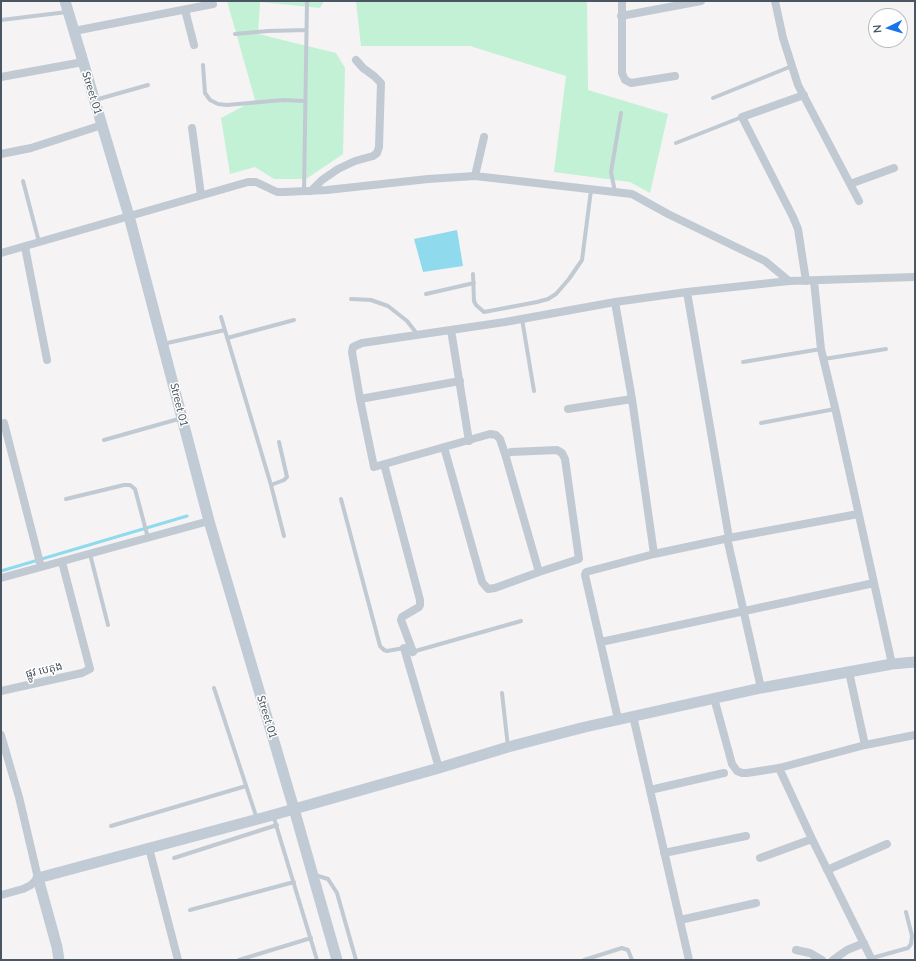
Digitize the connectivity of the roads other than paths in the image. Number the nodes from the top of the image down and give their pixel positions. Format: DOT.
graph roads {
  1 [pos="65,1"];
  2 [pos="306,1"];
  3 [pos="622,1"];
  4 [pos="701,1"];
  5 [pos="775,1"];
  6 [pos="213,4"];
  7 [pos="185,10"];
  8 [pos="68,12"];
  9 [pos="621,16"];
  10 [pos="1,20"];
  11 [pos="306,30"];
  12 [pos="74,31"];
  13 [pos="235,34"];
  14 [pos="194,45"];
  15 [pos="356,60"];
  16 [pos="83,62"];
  17 [pos="204,65"];
  18 [pos="792,66"];
  19 [pos="676,76"];
  20 [pos="1,77"];
  21 [pos="148,86"];
  22 [pos="804,95"];
  23 [pos="714,98"];
  24 [pos="94,100"];
  25 [pos="305,101"];
  26 [pos="621,113"];
  27 [pos="742,117"];
  28 [pos="102,125"];
  29 [pos="192,128"];
  30 [pos="484,138"];
  31 [pos="676,143"];
  32 [pos="1,154"];
  33 [pos="894,168"];
  34 [pos="475,176"];
  35 [pos="23,181"];
  36 [pos="850,184"];
  37 [pos="591,189"];
  38 [pos="308,191"];
  39 [pos="615,192"];
  40 [pos="201,196"];
  41 [pos="859,201"];
  42 [pos="129,216"];
  43 [pos="39,242"];
  44 [pos="24,247"];
  45 [pos="1,253"];
  46 [pos="473,274"];
  47 [pos="915,277"];
  48 [pos="789,281"];
  49 [pos="810,281"];
  50 [pos="474,283"];
  51 [pos="686,292"];
  52 [pos="426,294"];
  53 [pos="351,299"];
  54 [pos="615,302"];
  55 [pos="221,317"];
  56 [pos="522,319"];
  57 [pos="294,320"];
  58 [pos="225,330"];
  59 [pos="452,330"];
  60 [pos="418,335"];
  61 [pos="227,338"];
  62 [pos="163,344"];
  63 [pos="821,349"];
  64 [pos="886,349"];
  65 [pos="823,359"];
  66 [pos="47,360"];
  67 [pos="743,362"];
  68 [pos="460,381"];
  69 [pos="534,391"];
  70 [pos="360,399"];
  71 [pos="632,399"];
  72 [pos="568,408"];
  73 [pos="836,409"];
  74 [pos="182,418"];
  75 [pos="4,423"];
  76 [pos="761,424"];
  77 [pos="104,440"];
  78 [pos="470,440"];
  79 [pos="279,442"];
  80 [pos="444,447"];
  81 [pos="505,454"];
  82 [pos="384,464"];
  83 [pos="271,485"];
  84 [pos="66,499"];
  85 [pos="341,499"];
  86 [pos="858,514"];
  87 [pos="209,521"];
  88 [pos="147,535"];
  89 [pos="284,536"];
  90 [pos="728,538"];
  91 [pos="90,554"];
  92 [pos="654,554"];
  93 [pos="62,562"];
  94 [pos="40,565"];
  95 [pos="539,572"];
  96 [pos="1,578"];
  97 [pos="874,583"];
  98 [pos="743,612"];
  99 [pos="521,621"];
  100 [pos="108,625"];
  101 [pos="601,642"];
  102 [pos="407,652"];
  103 [pos="915,662"];
  104 [pos="892,664"];
  105 [pos="848,672"];
  106 [pos="214,688"];
  107 [pos="761,688"];
  108 [pos="1,691"];
  109 [pos="502,694"];
  110 [pos="714,698"];
  111 [pos="633,716"];
  112 [pos="618,719"];
  113 [pos="915,735"];
  114 [pos="1,737"];
  115 [pos="865,745"];
  116 [pos="508,747"];
  117 [pos="439,768"];
  118 [pos="779,768"];
  119 [pos="724,773"];
  120 [pos="246,786"];
  121 [pos="650,790"];
  122 [pos="294,809"];
  123 [pos="257,819"];
  124 [pos="275,820"];
  125 [pos="111,826"];
  126 [pos="746,836"];
  127 [pos="812,839"];
  128 [pos="887,844"];
  129 [pos="148,848"];
  130 [pos="664,853"];
  131 [pos="174,858"];
  132 [pos="760,858"];
  133 [pos="827,870"];
  134 [pos="313,875"];
  135 [pos="38,878"];
  136 [pos="294,882"];
  137 [pos="1,895"];
  138 [pos="756,903"];
  139 [pos="190,910"];
  140 [pos="906,912"];
  141 [pos="680,920"];
  142 [pos="311,938"];
  143 [pos="864,943"];
  144 [pos="796,950"];
  145 [pos="872,959"];
  146 [pos="59,960"];
  147 [pos="178,960"];
  148 [pos="239,960"];
  149 [pos="317,960"];
  150 [pos="337,960"];
  151 [pos="356,960"];
  152 [pos="584,960"];
  153 [pos="632,960"];
  154 [pos="689,960"];
  155 [pos="822,960"];
  156 [pos="833,960"];
  1 -- 8 [label="street, Street 01"];
  2 -- 11 [label="lane"];
  3 -- 9 [label="street"];
  4 -- 9 [label="street"];
  5 -- 18 [label="street"];
  6 -- 7 [label="street"];
  7 -- 12 [label="street"];
  7 -- 14 [label="street"];
  8 -- 10 [label="lane"];
  8 -- 12 [label="street, Street 01"];
  9 -- 19 [label="street"];
  11 -- 13 [label="lane"];
  11 -- 25 [label="lane"];
  12 -- 16 [label="street, Street 01"];
  15 -- 38 [label="street"];
  16 -- 20 [label="street"];
  16 -- 24 [label="street, Street 01"];
  17 -- 25 [label="lane"];
  18 -- 22 [label="street"];
  18 -- 23 [label="lane"];
  21 -- 24 [label="lane"];
  22 -- 27 [label="street"];
  22 -- 36 [label="street"];
  24 -- 28 [label="street, Street 01"];
  25 -- 38 [label="lane"];
  26 -- 39 [label="lane"];
  27 -- 31 [label="lane"];
  27 -- 49 [label="street"];
  28 -- 32 [label="street"];
  28 -- 42 [label="street, Street 01"];
  29 -- 40 [label="street"];
  30 -- 34 [label="street"];
  33 -- 36 [label="street"];
  34 -- 37 [label="street"];
  34 -- 38 [label="street"];
  35 -- 43 [label="lane"];
  36 -- 41 [label="street"];
  37 -- 39 [label="street"];
  37 -- 50 [label="lane"];
  38 -- 40 [label="street"];
  39 -- 48 [label="street"];
  40 -- 42 [label="street"];
  42 -- 43 [label="street"];
  42 -- 62 [label="street, Street 01"];
  43 -- 44 [label="street"];
  44 -- 45 [label="street"];
  44 -- 66 [label="street"];
  46 -- 50 [label="lane"];
  47 -- 49 [label="street"];
  48 -- 49 [label="street"];
  48 -- 51 [label="street"];
  49 -- 63 [label="street"];
  50 -- 52 [label="lane"];
  51 -- 54 [label="street"];
  51 -- 90 [label="street"];
  53 -- 60 [label="lane"];
  54 -- 56 [label="street"];
  54 -- 71 [label="street"];
  55 -- 58 [label="lane"];
  56 -- 59 [label="street"];
  56 -- 69 [label="lane"];
  57 -- 61 [label="lane"];
  58 -- 61 [label="lane"];
  58 -- 62 [label="lane"];
  59 -- 60 [label="street"];
  59 -- 68 [label="street"];
  60 -- 70 [label="street"];
  61 -- 83 [label="lane"];
  62 -- 74 [label="street, Street 01"];
  63 -- 65 [label="street"];
  63 -- 67 [label="lane"];
  64 -- 65 [label="lane"];
  65 -- 73 [label="street"];
  68 -- 70 [label="street"];
  68 -- 78 [label="street"];
  70 -- 82 [label="street"];
  71 -- 72 [label="street"];
  71 -- 92 [label="street"];
  73 -- 76 [label="lane"];
  73 -- 86 [label="street"];
  74 -- 77 [label="lane"];
  74 -- 87 [label="street, Street 01"];
  75 -- 94 [label="street"];
  78 -- 80 [label="street"];
  78 -- 81 [label="street"];
  79 -- 83 [label="lane"];
  80 -- 82 [label="street"];
  80 -- 95 [label="street"];
  81 -- 95 [label="street"];
  81 -- 95 [label="street"];
  82 -- 102 [label="street"];
  83 -- 89 [label="lane"];
  84 -- 88 [label="lane"];
  85 -- 102 [label="lane"];
  86 -- 90 [label="street"];
  86 -- 97 [label="street"];
  87 -- 88 [label="street"];
  87 -- 122 [label="street, Street 01"];
  88 -- 91 [label="street"];
  90 -- 92 [label="street"];
  90 -- 98 [label="street"];
  91 -- 93 [label="street"];
  91 -- 100 [label="lane"];
  92 -- 101 [label="street"];
  93 -- 94 [label="street"];
  93 -- 108 [label="street, ផ្លូវ បេតុង"];
  94 -- 96 [label="street"];
  97 -- 98 [label="street"];
  97 -- 104 [label="street"];
  98 -- 101 [label="street"];
  98 -- 107 [label="street"];
  99 -- 102 [label="lane"];
  101 -- 112 [label="street"];
  102 -- 117 [label="street"];
  103 -- 104 [label="street"];
  104 -- 105 [label="street"];
  105 -- 107 [label="street"];
  105 -- 115 [label="street"];
  106 -- 120 [label="lane"];
  107 -- 110 [label="street"];
  109 -- 116 [label="lane"];
  110 -- 111 [label="street"];
  110 -- 118 [label="street"];
  111 -- 112 [label="street"];
  111 -- 121 [label="street"];
  112 -- 116 [label="street"];
  113 -- 115 [label="street"];
  114 -- 135 [label="street"];
  115 -- 118 [label="street"];
  116 -- 117 [label="street"];
  117 -- 122 [label="street"];
  118 -- 127 [label="street"];
  119 -- 121 [label="street"];
  120 -- 123 [label="lane"];
  120 -- 125 [label="lane"];
  121 -- 130 [label="street"];
  122 -- 124 [label="street"];
  122 -- 134 [label="street, Street 01"];
  123 -- 124 [label="street"];
  123 -- 129 [label="street"];
  124 -- 131 [label="lane"];
  124 -- 136 [label="lane"];
  126 -- 130 [label="street"];
  127 -- 132 [label="street"];
  127 -- 133 [label="street"];
  128 -- 133 [label="street"];
  129 -- 135 [label="street"];
  129 -- 147 [label="street"];
  130 -- 141 [label="street"];
  133 -- 143 [label="street"];
  134 -- 150 [label="street, Street 01"];
  134 -- 151 [label="lane"];
  135 -- 137 [label="street"];
  135 -- 146 [label="street"];
  136 -- 139 [label="lane"];
  136 -- 142 [label="lane"];
  138 -- 141 [label="street"];
  140 -- 145 [label="lane"];
  141 -- 154 [label="street"];
  142 -- 148 [label="lane"];
  142 -- 149 [label="lane"];
  143 -- 145 [label="street"];
  143 -- 156 [label="street"];
  144 -- 155 [label="street"];
  152 -- 153 [label="lane"];
}
